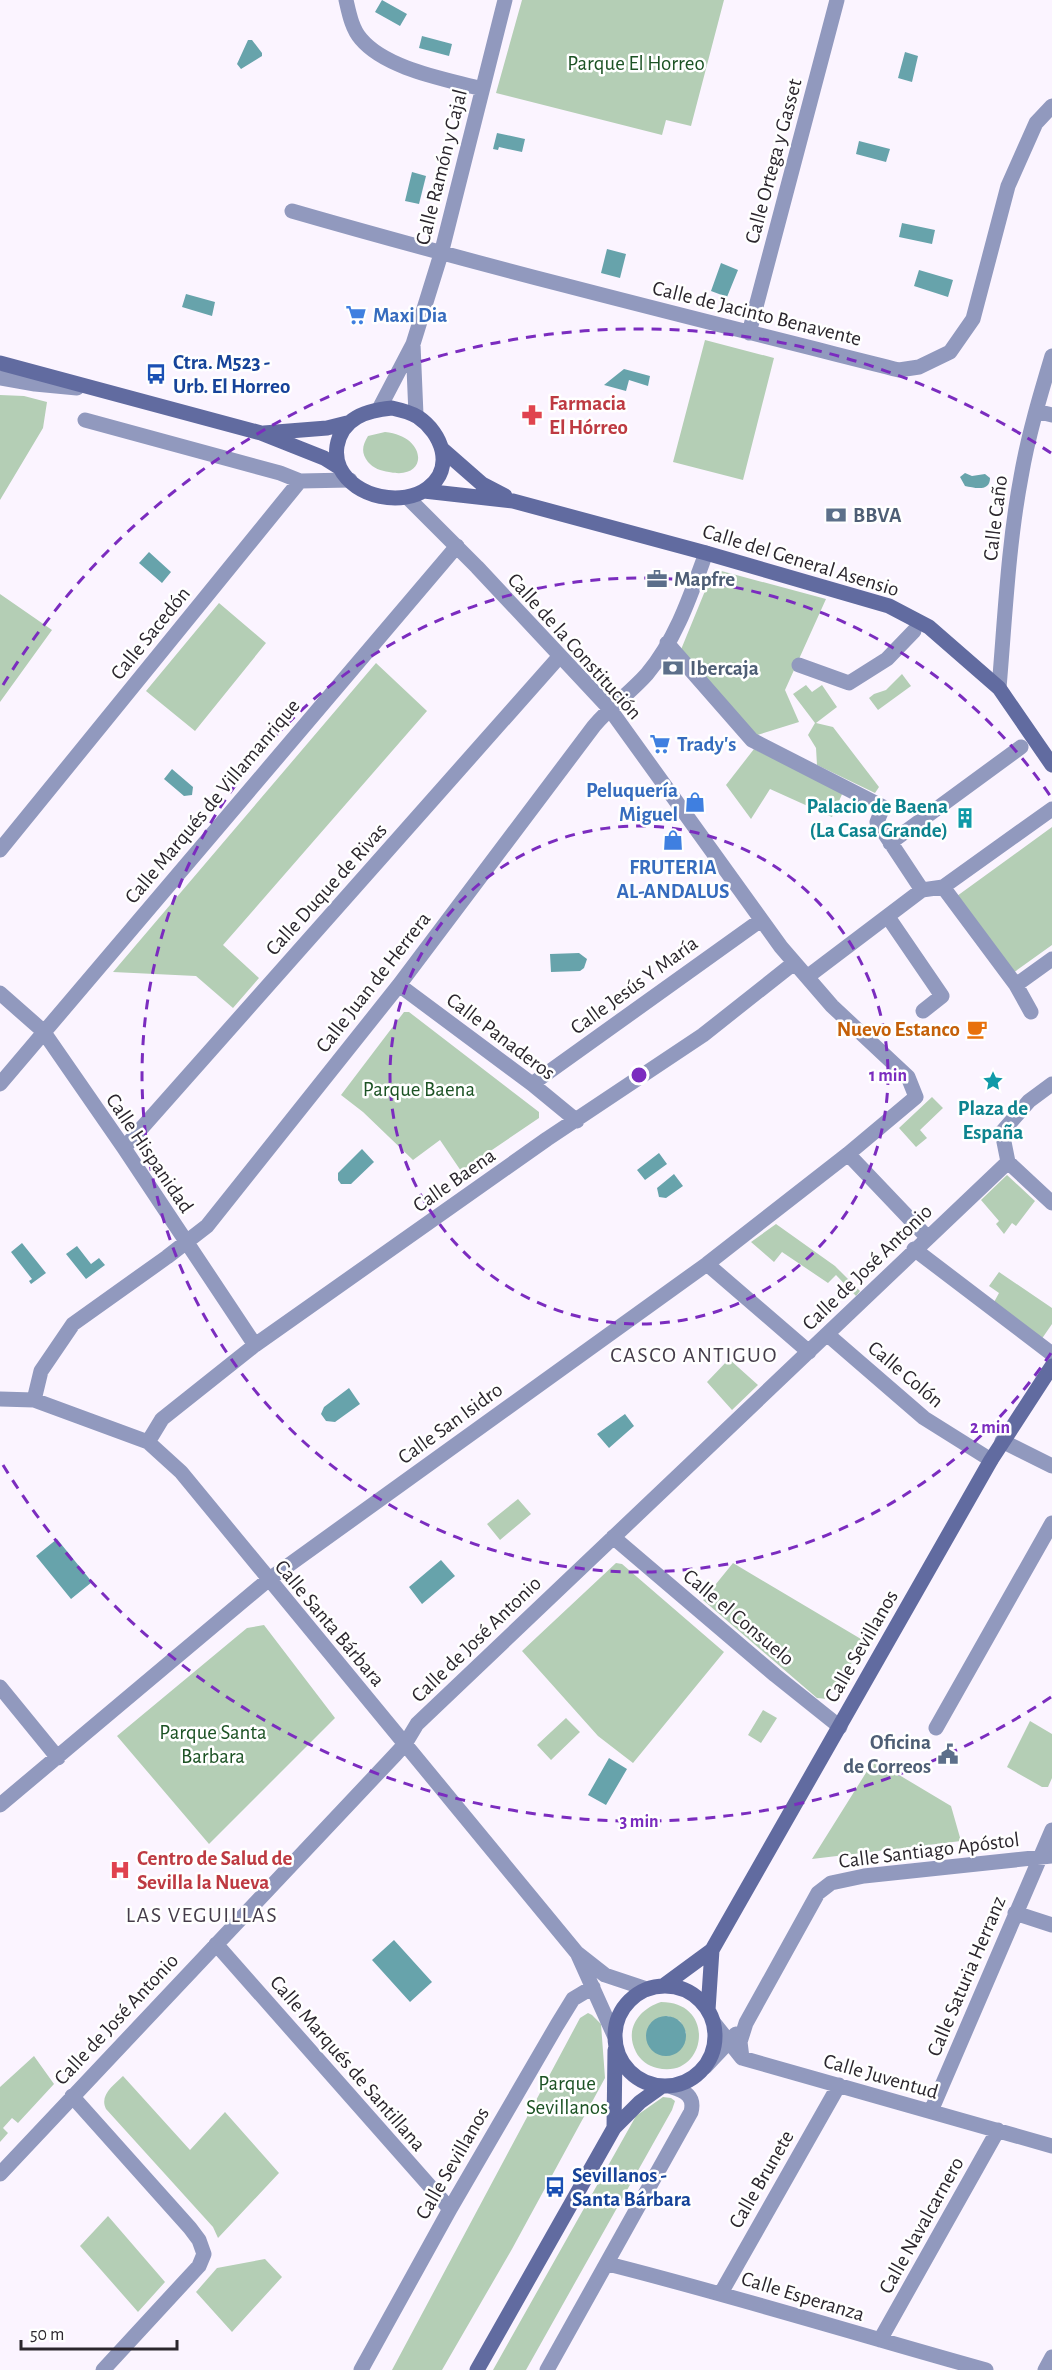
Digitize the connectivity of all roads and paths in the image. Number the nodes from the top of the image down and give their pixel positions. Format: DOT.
graph roads {
  1 [pos="346,0"];
  2 [pos="505,0"];
  3 [pos="837,0"];
  4 [pos="482,89"];
  5 [pos="1052,106"];
  6 [pos="292,211"];
  7 [pos="441,254"];
  8 [pos="749,333"];
  9 [pos="413,344"];
  10 [pos="1052,356"];
  11 [pos="0,363"];
  12 [pos="0,378"];
  13 [pos="98,389"];
  14 [pos="379,409"];
  15 [pos="1036,411"];
  16 [pos="416,415"];
  17 [pos="1052,415"];
  18 [pos="85,420"];
  19 [pos="347,423"];
  20 [pos="261,433"];
  21 [pos="442,449"];
  22 [pos="345,474"];
  23 [pos="300,481"];
  24 [pos="424,491"];
  25 [pos="408,498"];
  26 [pos="513,501"];
  27 [pos="457,546"];
  28 [pos="706,553"];
  29 [pos="914,631"];
  30 [pos="667,643"];
  31 [pos="559,657"];
  32 [pos="799,665"];
  33 [pos="999,688"];
  34 [pos="609,708"];
  35 [pos="1021,747"];
  36 [pos="1052,765"];
  37 [pos="1052,809"];
  38 [pos="890,843"];
  39 [pos="0,850"];
  40 [pos="943,887"];
  41 [pos="922,890"];
  42 [pos="888,917"];
  43 [pos="760,920"];
  44 [pos="1052,959"];
  45 [pos="794,963"];
  46 [pos="807,977"];
  47 [pos="1016,985"];
  48 [pos="399,986"];
  49 [pos="0,993"];
  50 [pos="923,1011"];
  51 [pos="1031,1012"];
  52 [pos="43,1031"];
  53 [pos="908,1077"];
  54 [pos="0,1084"];
  55 [pos="532,1084"];
  56 [pos="1052,1084"];
  57 [pos="577,1121"];
  58 [pos="124,1148"];
  59 [pos="848,1154"];
  60 [pos="1008,1159"];
  61 [pos="1052,1203"];
  62 [pos="927,1237"];
  63 [pos="186,1243"];
  64 [pos="914,1249"];
  65 [pos="707,1264"];
  66 [pos="828,1335"];
  67 [pos="255,1345"];
  68 [pos="809,1352"];
  69 [pos="1052,1354"];
  70 [pos="1052,1366"];
  71 [pos="0,1399"];
  72 [pos="34,1400"];
  73 [pos="1002,1441"];
  74 [pos="148,1442"];
  75 [pos="991,1460"];
  76 [pos="1052,1466"];
  77 [pos="1052,1523"];
  78 [pos="613,1537"];
  79 [pos="268,1580"];
  80 [pos="0,1687"];
  81 [pos="840,1727"];
  82 [pos="936,1728"];
  83 [pos="405,1744"];
  84 [pos="58,1758"];
  85 [pos="0,1805"];
  86 [pos="1052,1830"];
  87 [pos="1046,1856"];
  88 [pos="1015,1913"];
  89 [pos="1052,1925"];
  90 [pos="216,1944"];
  91 [pos="712,1950"];
  92 [pos="577,1953"];
  93 [pos="663,1986"];
  94 [pos="592,1987"];
  95 [pos="647,1989"];
  96 [pos="711,2016"];
  97 [pos="746,2023"];
  98 [pos="615,2041"];
  99 [pos="729,2042"];
  100 [pos="742,2058"];
  101 [pos="705,2067"];
  102 [pos="839,2085"];
  103 [pos="667,2087"];
  104 [pos="72,2096"];
  105 [pos="931,2111"];
  106 [pos="614,2128"];
  107 [pos="998,2130"];
  108 [pos="1052,2146"];
  109 [pos="0,2174"];
  110 [pos="450,2209"];
  111 [pos="608,2264"];
  112 [pos="721,2293"];
  113 [pos="880,2340"];
  114 [pos="1052,2357"];
  115 [pos="103,2370"];
  116 [pos="361,2370"];
  117 [pos="477,2370"];
  118 [pos="548,2370"];
  119 [pos="986,2370"];
  120 [pos="1045,2370"];
  1 -- 4 [label="street"];
  2 -- 4 [label="street, Calle Ramón y Cajal"];
  3 -- 8 [label="street, Calle Ortega y Gasset"];
  4 -- 7 [label="street, Calle Ramón y Cajal"];
  5 -- 8 [label="street, Calle de Jacinto Benavente"];
  6 -- 7 [label="street, Calle de Jacinto Benavente"];
  7 -- 8 [label="street, Calle de Jacinto Benavente"];
  7 -- 9 [label="street, Calle Ramón y Cajal"];
  9 -- 14 [label="street, Calle Ramón y Cajal"];
  9 -- 16 [label="street, Calle Ramón y Cajal"];
  10 -- 15 [label="street, Calle Caño"];
  11 -- 13 [label="main road"];
  12 -- 13 [label="street"];
  13 -- 20 [label="main road"];
  14 -- 16 [label="main road"];
  14 -- 19 [label="main road"];
  15 -- 17 [label="street"];
  15 -- 33 [label="street, Calle Caño"];
  16 -- 21 [label="main road"];
  18 -- 23 [label="street"];
  19 -- 20 [label="main road"];
  19 -- 22 [label="main road"];
  20 -- 22 [label="main road"];
  21 -- 24 [label="main road"];
  21 -- 26 [label="main road"];
  22 -- 23 [label="street"];
  22 -- 25 [label="main road"];
  23 -- 39 [label="street, Calle Sacedón"];
  24 -- 25 [label="main road"];
  24 -- 26 [label="main road"];
  25 -- 27 [label="street, Calle de la Constitución"];
  26 -- 28 [label="main road, Calle del General Asensio"];
  27 -- 31 [label="street, Calle de la Constitución"];
  27 -- 52 [label="street, Calle Marqués de Villamanrique"];
  28 -- 30 [label="street, Calle Juan de Herrera"];
  28 -- 33 [label="main road, Calle del General Asensio"];
  29 -- 32 [label="street"];
  30 -- 34 [label="street, Calle Juan de Herrera"];
  30 -- 38 [label="street"];
  31 -- 34 [label="street, Calle de la Constitución"];
  31 -- 58 [label="street, Calle Duque de Rivas"];
  33 -- 36 [label="main road, Calle del General Asensio"];
  34 -- 43 [label="street, Calle de la Constitución"];
  34 -- 48 [label="street, Calle Juan de Herrera"];
  35 -- 38 [label="street"];
  37 -- 40 [label="street"];
  38 -- 41 [label="street"];
  40 -- 41 [label="street"];
  40 -- 47 [label="street"];
  41 -- 42 [label="street"];
  42 -- 46 [label="street"];
  42 -- 50 [label="street"];
  43 -- 45 [label="street, Calle de la Constitución"];
  43 -- 55 [label="street, Calle Jesús Y María"];
  44 -- 47 [label="street"];
  45 -- 46 [label="street, Calle de la Constitución"];
  45 -- 57 [label="street, Calle Baena"];
  46 -- 53 [label="street, Calle de la Constitución"];
  47 -- 51 [label="street"];
  48 -- 55 [label="street, Calle Panaderos"];
  48 -- 63 [label="street, Calle Juan de Herrera"];
  49 -- 52 [label="street, Calle Hispanidad"];
  52 -- 54 [label="street, Calle Marqués de Villamanrique"];
  52 -- 58 [label="street, Calle Hispanidad"];
  53 -- 59 [label="street, Calle San Isidro"];
  55 -- 57 [label="street, Calle Panaderos"];
  56 -- 60 [label="street"];
  57 -- 67 [label="street, Calle Baena"];
  58 -- 63 [label="street, Calle Hispanidad"];
  59 -- 62 [label="street"];
  59 -- 65 [label="street, Calle San Isidro"];
  60 -- 61 [label="street"];
  60 -- 62 [label="street, Calle de José Antonio"];
  62 -- 64 [label="street, Calle de José Antonio"];
  63 -- 67 [label="street, Calle Hispanidad"];
  63 -- 72 [label="street, Calle Juan de Herrera"];
  64 -- 66 [label="street, Calle de José Antonio"];
  64 -- 69 [label="street"];
  65 -- 68 [label="street"];
  65 -- 79 [label="street, Calle San Isidro"];
  66 -- 68 [label="street, Calle de José Antonio"];
  66 -- 75 [label="street, Calle Colón"];
  67 -- 74 [label="street, Calle Baena"];
  68 -- 78 [label="street, Calle de José Antonio"];
  70 -- 73 [label="main road, Calle Sevillanos"];
  71 -- 72 [label="street, Calle Santa Bárbara"];
  72 -- 74 [label="street, Calle Santa Bárbara"];
  73 -- 75 [label="main road, Calle Sevillanos"];
  73 -- 76 [label="street"];
  74 -- 79 [label="street, Calle Santa Bárbara"];
  75 -- 81 [label="main road, Calle Sevillanos"];
  77 -- 82 [label="street"];
  78 -- 81 [label="street, Calle el Consuelo"];
  78 -- 83 [label="street, Calle de José Antonio"];
  79 -- 83 [label="street, Calle Santa Bárbara"];
  79 -- 84 [label="street, Calle San Isidro"];
  80 -- 84 [label="street"];
  81 -- 91 [label="main road, Calle Sevillanos"];
  83 -- 90 [label="street, Calle de José Antonio"];
  83 -- 92 [label="street, Calle Santa Bárbara"];
  84 -- 85 [label="street, Calle San Isidro"];
  86 -- 87 [label="street, Calle Saturia Herranz"];
  87 -- 88 [label="street, Calle Saturia Herranz"];
  87 -- 97 [label="street, Calle Santiago Apóstol"];
  88 -- 89 [label="street"];
  88 -- 105 [label="street, Calle Saturia Herranz"];
  90 -- 104 [label="street, Calle de José Antonio"];
  90 -- 110 [label="street, Calle Marqués de Santillana"];
  91 -- 93 [label="main road, Calle Sevillanos"];
  91 -- 96 [label="main road, Calle Sevillanos"];
  92 -- 94 [label="street, Calle Santa Bárbara"];
  92 -- 95 [label="street, Calle Santa Bárbara"];
  93 -- 95 [label="main road"];
  93 -- 96 [label="main road"];
  94 -- 98 [label="street, Calle Santa Bárbara"];
  94 -- 110 [label="street, Calle Sevillanos"];
  95 -- 98 [label="main road"];
  96 -- 99 [label="street"];
  96 -- 101 [label="main road"];
  97 -- 99 [label="street, Calle Santiago Apóstol"];
  97 -- 100 [label="street, Calle Santiago Apóstol"];
  98 -- 103 [label="main road"];
  98 -- 106 [label="main road"];
  99 -- 100 [label="street"];
  99 -- 101 [label="street, Calle Santiago Apóstol"];
  100 -- 102 [label="street, Calle Juventud"];
  101 -- 103 [label="main road"];
  102 -- 105 [label="street, Calle Juventud"];
  102 -- 112 [label="street, Calle Brunete"];
  103 -- 106 [label="main road"];
  103 -- 111 [label="street"];
  104 -- 109 [label="street, Calle de José Antonio"];
  104 -- 115 [label="street"];
  105 -- 107 [label="street, Calle Juventud"];
  106 -- 117 [label="main road"];
  107 -- 108 [label="street, Calle Juventud"];
  107 -- 113 [label="street, Calle Navalcarnero"];
  110 -- 116 [label="street, Calle Sevillanos"];
  111 -- 112 [label="street, Calle Esperanza"];
  111 -- 118 [label="street"];
  112 -- 113 [label="street, Calle Esperanza"];
  113 -- 119 [label="street, Calle Esperanza"];
  114 -- 120 [label="street"];
}
